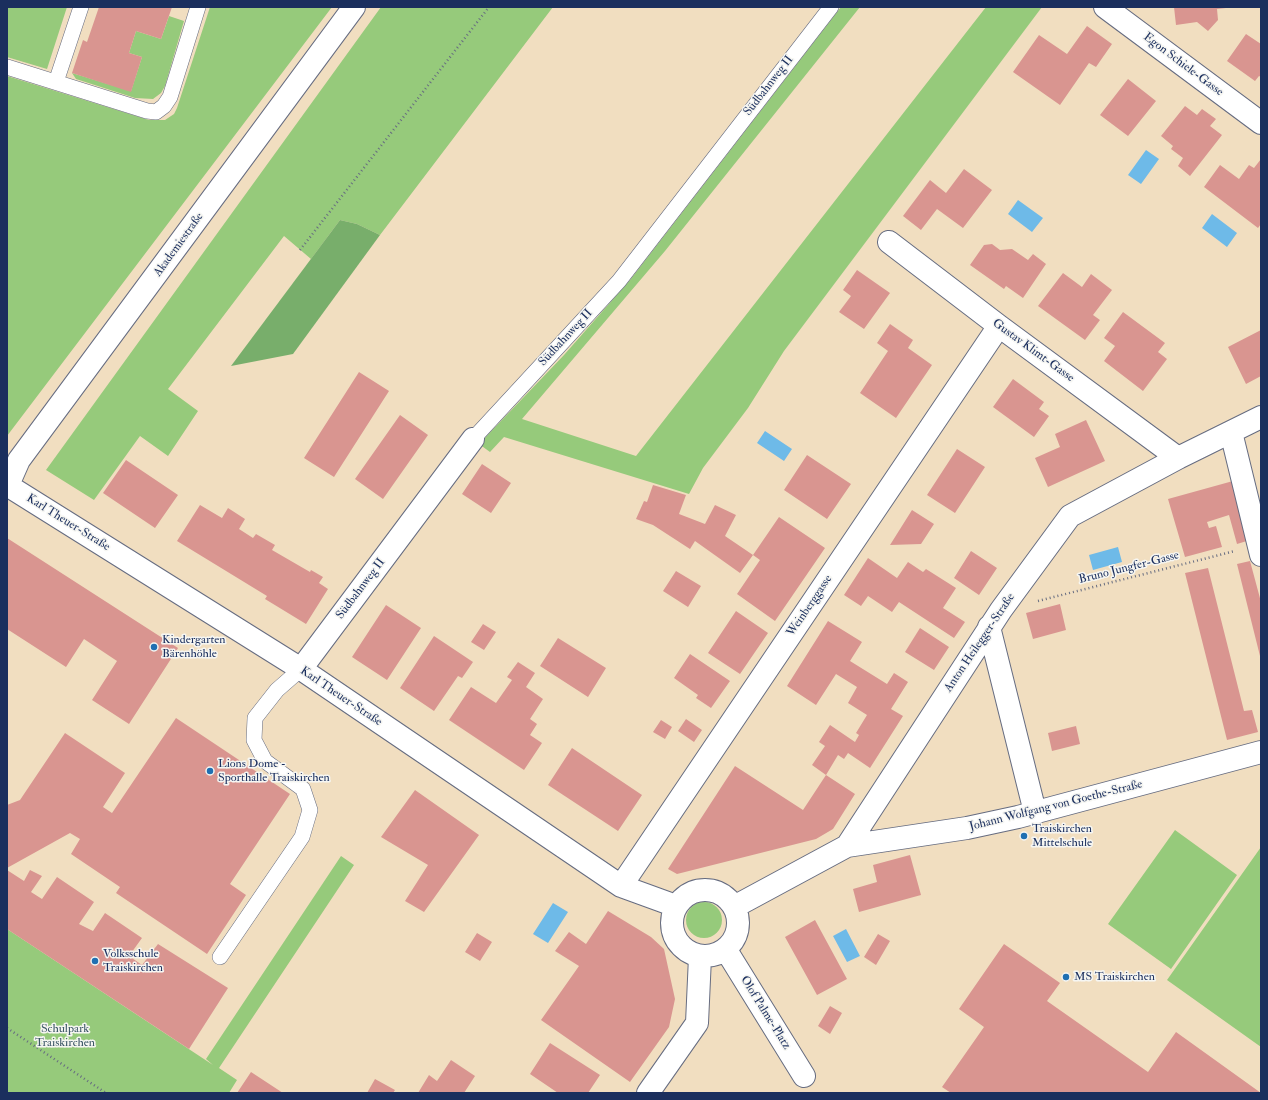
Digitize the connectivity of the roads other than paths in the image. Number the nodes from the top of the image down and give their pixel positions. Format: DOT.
graph roads {
  1 [pos="81,7"];
  2 [pos="198,7"];
  3 [pos="354,7"];
  4 [pos="831,7"];
  5 [pos="1105,7"];
  6 [pos="7,67"];
  7 [pos="56,82"];
  8 [pos="1261,123"];
  9 [pos="889,242"];
  10 [pos="999,326"];
  11 [pos="1261,417"];
  12 [pos="1231,432"];
  13 [pos="473,439"];
  14 [pos="1178,458"];
  15 [pos="7,485"];
  16 [pos="1260,550"];
  17 [pos="995,619"];
  18 [pos="301,669"];
  19 [pos="1261,752"];
  20 [pos="1035,812"];
  21 [pos="848,846"];
  22 [pos="621,886"];
  23 [pos="676,906"];
  24 [pos="734,907"];
  25 [pos="726,950"];
  26 [pos="220,957"];
  27 [pos="700,957"];
  28 [pos="804,1076"];
  29 [pos="648,1093"];
  1 -- 7 [label="lane"];
  2 -- 7 [label="lane"];
  3 -- 15 [label="street, Akademiestraße"];
  4 -- 13 [label="lane, Südbahnweg II"];
  5 -- 8 [label="street, Egon Schiele-Gasse"];
  6 -- 7 [label="lane"];
  9 -- 10 [label="street, Gustav Klimt-Gasse"];
  10 -- 14 [label="street, Gustav Klimt-Gasse"];
  10 -- 22 [label="street, Weinberggasse"];
  11 -- 12 [label="street, Anton Heilegger-Straße"];
  12 -- 14 [label="street, Anton Heilegger-Straße"];
  12 -- 16 [label="street"];
  13 -- 18 [label="street, Südbahnweg II"];
  14 -- 17 [label="street, Anton Heilegger-Straße"];
  15 -- 18 [label="street, Karl Theuer-Straße"];
  17 -- 20 [label="street"];
  17 -- 21 [label="street, Anton Heilegger-Straße"];
  18 -- 22 [label="street, Karl Theuer-Straße"];
  18 -- 26 [label="lane"];
  19 -- 20 [label="street, Johann Wolfgang von Goethe-Straße"];
  20 -- 21 [label="street, Johann Wolfgang von Goethe-Straße"];
  21 -- 24 [label="street, Anton Heilegger-Straße"];
  22 -- 23 [label="street, Karl Theuer-Straße"];
  23 -- 24 [label="street"];
  23 -- 27 [label="street"];
  24 -- 25 [label="street"];
  25 -- 27 [label="street"];
  25 -- 28 [label="street, Olof Palme-Platz"];
  27 -- 29 [label="street"];
}
